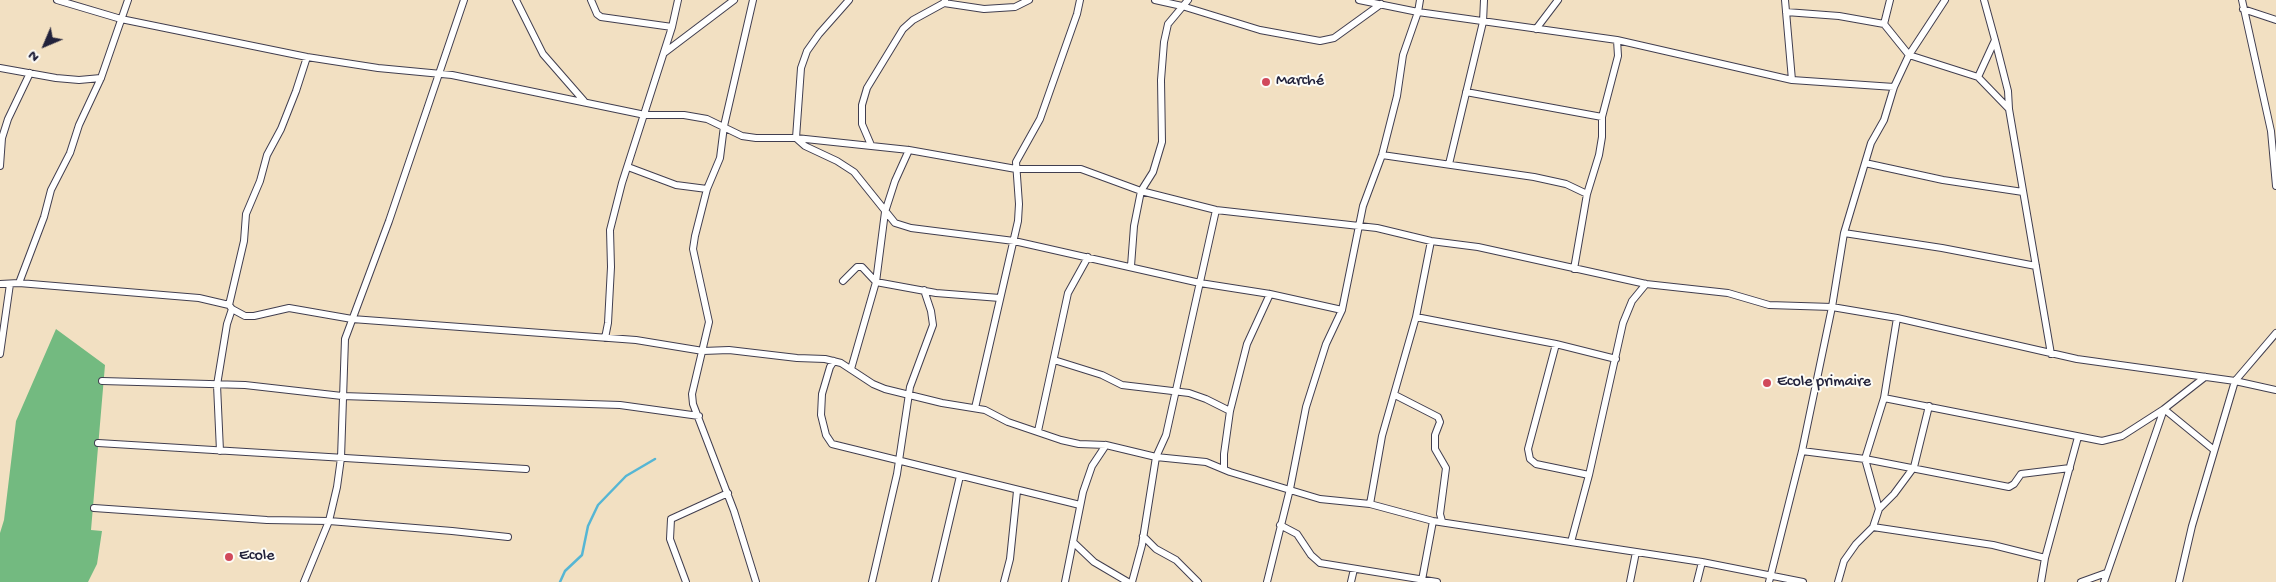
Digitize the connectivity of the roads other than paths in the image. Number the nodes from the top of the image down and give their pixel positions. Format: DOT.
graph roads {
  1 [pos="57,0"];
  2 [pos="128,0"];
  3 [pos="464,0"];
  4 [pos="516,0"];
  5 [pos="591,0"];
  6 [pos="678,0"];
  7 [pos="734,0"];
  8 [pos="753,0"];
  9 [pos="849,0"];
  10 [pos="1029,0"];
  11 [pos="1080,0"];
  12 [pos="1155,0"];
  13 [pos="1188,0"];
  14 [pos="1359,0"];
  15 [pos="1420,0"];
  16 [pos="1484,0"];
  17 [pos="1558,0"];
  18 [pos="1785,0"];
  19 [pos="1890,0"];
  20 [pos="1945,0"];
  21 [pos="1984,0"];
  22 [pos="2242,0"];
  23 [pos="944,2"];
  24 [pos="1381,4"];
  25 [pos="1182,6"];
  26 [pos="2244,9"];
  27 [pos="1418,12"];
  28 [pos="1786,12"];
  29 [pos="121,19"];
  30 [pos="2276,20"];
  31 [pos="1483,22"];
  32 [pos="1884,24"];
  33 [pos="672,27"];
  34 [pos="1536,29"];
  35 [pos="1617,40"];
  36 [pos="1995,40"];
  37 [pos="664,54"];
  38 [pos="1909,54"];
  39 [pos="307,57"];
  40 [pos="0,68"];
  41 [pos="30,73"];
  42 [pos="439,75"];
  43 [pos="1978,77"];
  44 [pos="101,78"];
  45 [pos="1792,80"];
  46 [pos="1894,87"];
  47 [pos="1466,92"];
  48 [pos="584,101"];
  49 [pos="2009,109"];
  50 [pos="645,115"];
  51 [pos="1602,118"];
  52 [pos="724,126"];
  53 [pos="796,138"];
  54 [pos="871,145"];
  55 [pos="909,150"];
  56 [pos="1382,155"];
  57 [pos="1865,163"];
  58 [pos="1450,164"];
  59 [pos="0,166"];
  60 [pos="628,167"];
  61 [pos="1016,170"];
  62 [pos="2276,186"];
  63 [pos="707,189"];
  64 [pos="1141,191"];
  65 [pos="2023,192"];
  66 [pos="1587,194"];
  67 [pos="1216,210"];
  68 [pos="885,212"];
  69 [pos="1358,227"];
  70 [pos="1844,233"];
  71 [pos="1014,242"];
  72 [pos="1431,242"];
  73 [pos="1088,257"];
  74 [pos="1131,266"];
  75 [pos="2036,266"];
  76 [pos="1574,269"];
  77 [pos="843,281"];
  78 [pos="876,282"];
  79 [pos="19,283"];
  80 [pos="1200,283"];
  81 [pos="0,284"];
  82 [pos="10,284"];
  83 [pos="1646,284"];
  84 [pos="924,290"];
  85 [pos="1270,294"];
  86 [pos="1000,298"];
  87 [pos="230,307"];
  88 [pos="1832,307"];
  89 [pos="1342,310"];
  90 [pos="1416,316"];
  91 [pos="1897,318"];
  92 [pos="352,319"];
  93 [pos="2276,333"];
  94 [pos="605,338"];
  95 [pos="1556,344"];
  96 [pos="703,351"];
  97 [pos="0,354"];
  98 [pos="2051,354"];
  99 [pos="1616,359"];
  100 [pos="1054,360"];
  101 [pos="834,361"];
  102 [pos="852,369"];
  103 [pos="2205,377"];
  104 [pos="102,381"];
  105 [pos="2235,381"];
  106 [pos="217,385"];
  107 [pos="2276,390"];
  108 [pos="1176,391"];
  109 [pos="1395,395"];
  110 [pos="342,396"];
  111 [pos="908,396"];
  112 [pos="1884,398"];
  113 [pos="1929,406"];
  114 [pos="975,408"];
  115 [pos="2164,409"];
  116 [pos="1230,411"];
  117 [pos="699,416"];
  118 [pos="1038,431"];
  119 [pos="2078,437"];
  120 [pos="98,443"];
  121 [pos="1106,445"];
  122 [pos="2214,450"];
  123 [pos="220,451"];
  124 [pos="1802,451"];
  125 [pos="1156,457"];
  126 [pos="341,458"];
  127 [pos="1865,459"];
  128 [pos="899,461"];
  129 [pos="1914,467"];
  130 [pos="2070,468"];
  131 [pos="526,469"];
  132 [pos="1224,469"];
  133 [pos="960,476"];
  134 [pos="1589,476"];
  135 [pos="1290,489"];
  136 [pos="1017,491"];
  137 [pos="728,493"];
  138 [pos="1370,504"];
  139 [pos="1080,505"];
  140 [pos="94,508"];
  141 [pos="1879,509"];
  142 [pos="329,521"];
  143 [pos="1433,521"];
  144 [pos="1442,521"];
  145 [pos="1280,525"];
  146 [pos="1873,527"];
  147 [pos="1143,536"];
  148 [pos="508,537"];
  149 [pos="1073,542"];
  150 [pos="1571,542"];
  151 [pos="1636,552"];
  152 [pos="2045,558"];
  153 [pos="1702,562"];
  154 [pos="1354,569"];
  155 [pos="2106,573"];
  156 [pos="1389,575"];
  157 [pos="1770,579"];
  158 [pos="1422,580"];
  159 [pos="304,582"];
  160 [pos="686,582"];
  161 [pos="756,582"];
  162 [pos="872,582"];
  163 [pos="935,582"];
  164 [pos="1004,582"];
  165 [pos="1064,582"];
  166 [pos="1128,582"];
  167 [pos="1132,582"];
  168 [pos="1198,582"];
  169 [pos="1267,582"];
  170 [pos="1351,582"];
  171 [pos="1394,582"];
  172 [pos="1437,582"];
  173 [pos="1630,582"];
  174 [pos="1697,582"];
  175 [pos="1803,582"];
  176 [pos="1838,582"];
  177 [pos="2041,582"];
  178 [pos="2081,582"];
  179 [pos="2104,582"];
  180 [pos="2179,582"];
  1 -- 29 [label="street"];
  2 -- 29 [label="street"];
  3 -- 42 [label="street"];
  4 -- 48 [label="street"];
  5 -- 33 [label="street"];
  6 -- 33 [label="street"];
  7 -- 37 [label="street"];
  8 -- 52 [label="street"];
  9 -- 53 [label="street"];
  10 -- 23 [label="street"];
  11 -- 61 [label="street"];
  12 -- 25 [label="street"];
  13 -- 25 [label="street"];
  14 -- 24 [label="street"];
  15 -- 27 [label="street"];
  16 -- 31 [label="street"];
  17 -- 34 [label="street"];
  18 -- 28 [label="street"];
  19 -- 32 [label="street"];
  20 -- 38 [label="street"];
  21 -- 36 [label="street"];
  22 -- 26 [label="street"];
  23 -- 54 [label="street"];
  24 -- 25 [label="street"];
  24 -- 27 [label="street"];
  25 -- 64 [label="street"];
  26 -- 30 [label="street"];
  26 -- 62 [label="street"];
  27 -- 31 [label="street"];
  27 -- 56 [label="street"];
  28 -- 32 [label="street"];
  28 -- 45 [label="street"];
  29 -- 39 [label="street"];
  29 -- 44 [label="street"];
  31 -- 34 [label="street"];
  31 -- 47 [label="street"];
  32 -- 38 [label="street"];
  33 -- 37 [label="street"];
  34 -- 35 [label="street"];
  35 -- 45 [label="street"];
  35 -- 51 [label="street"];
  36 -- 43 [label="street"];
  36 -- 49 [label="street"];
  37 -- 50 [label="street"];
  38 -- 43 [label="street"];
  38 -- 46 [label="street"];
  39 -- 42 [label="street"];
  39 -- 87 [label="street"];
  40 -- 41 [label="street"];
  41 -- 44 [label="street"];
  41 -- 59 [label="street"];
  42 -- 48 [label="street"];
  42 -- 92 [label="street"];
  43 -- 49 [label="street"];
  44 -- 79 [label="street"];
  45 -- 46 [label="street"];
  46 -- 57 [label="street"];
  47 -- 51 [label="street"];
  47 -- 58 [label="street"];
  48 -- 50 [label="street"];
  49 -- 65 [label="street"];
  50 -- 52 [label="street"];
  50 -- 60 [label="street"];
  51 -- 66 [label="street"];
  52 -- 53 [label="street"];
  52 -- 63 [label="street"];
  53 -- 54 [label="street"];
  53 -- 68 [label="street"];
  54 -- 55 [label="street"];
  55 -- 61 [label="street"];
  55 -- 68 [label="street"];
  56 -- 58 [label="street"];
  56 -- 69 [label="street"];
  57 -- 65 [label="street"];
  57 -- 70 [label="street"];
  58 -- 66 [label="street"];
  60 -- 63 [label="street"];
  60 -- 94 [label="street"];
  61 -- 64 [label="street"];
  61 -- 71 [label="street"];
  63 -- 96 [label="street"];
  64 -- 67 [label="street"];
  64 -- 74 [label="street"];
  65 -- 75 [label="street"];
  66 -- 76 [label="street"];
  67 -- 69 [label="street"];
  67 -- 80 [label="street"];
  68 -- 71 [label="street"];
  68 -- 78 [label="street"];
  69 -- 72 [label="street"];
  69 -- 89 [label="street"];
  70 -- 75 [label="street"];
  70 -- 88 [label="street"];
  71 -- 73 [label="street"];
  71 -- 86 [label="street"];
  72 -- 76 [label="street"];
  72 -- 90 [label="street"];
  73 -- 74 [label="street"];
  73 -- 100 [label="street"];
  74 -- 80 [label="street"];
  75 -- 98 [label="street"];
  76 -- 83 [label="street"];
  77 -- 78 [label="street"];
  78 -- 84 [label="street"];
  78 -- 102 [label="street"];
  79 -- 82 [label="street"];
  79 -- 87 [label="street"];
  80 -- 85 [label="street"];
  80 -- 108 [label="street"];
  81 -- 82 [label="street"];
  82 -- 97 [label="street"];
  83 -- 88 [label="street"];
  83 -- 99 [label="street"];
  84 -- 86 [label="street"];
  84 -- 111 [label="street"];
  85 -- 89 [label="street"];
  85 -- 116 [label="street"];
  86 -- 114 [label="street"];
  87 -- 92 [label="street"];
  87 -- 106 [label="street"];
  88 -- 91 [label="street"];
  88 -- 124 [label="street"];
  89 -- 135 [label="street"];
  90 -- 95 [label="street"];
  90 -- 109 [label="street"];
  91 -- 98 [label="street"];
  91 -- 112 [label="street"];
  92 -- 94 [label="street"];
  92 -- 110 [label="street"];
  93 -- 105 [label="street"];
  94 -- 96 [label="street"];
  95 -- 99 [label="street"];
  95 -- 134 [label="street"];
  96 -- 101 [label="street"];
  96 -- 117 [label="street"];
  98 -- 103 [label="street"];
  99 -- 134 [label="street"];
  100 -- 108 [label="street"];
  100 -- 118 [label="street"];
  101 -- 102 [label="street"];
  101 -- 128 [label="street"];
  102 -- 111 [label="street"];
  103 -- 105 [label="street"];
  103 -- 115 [label="street"];
  104 -- 106 [label="street"];
  105 -- 107 [label="street"];
  105 -- 122 [label="street"];
  106 -- 110 [label="street"];
  106 -- 123 [label="street"];
  108 -- 116 [label="street"];
  108 -- 125 [label="street"];
  109 -- 138 [label="street"];
  109 -- 144 [label="street"];
  110 -- 117 [label="street"];
  110 -- 126 [label="street"];
  111 -- 114 [label="street"];
  111 -- 128 [label="street"];
  112 -- 113 [label="street"];
  112 -- 127 [label="street"];
  113 -- 119 [label="street"];
  113 -- 129 [label="street"];
  114 -- 118 [label="street"];
  115 -- 119 [label="street"];
  115 -- 122 [label="street"];
  115 -- 155 [label="street"];
  116 -- 132 [label="street"];
  117 -- 137 [label="street"];
  118 -- 121 [label="street"];
  119 -- 130 [label="street"];
  120 -- 123 [label="street"];
  121 -- 125 [label="street"];
  121 -- 139 [label="street"];
  122 -- 180 [label="street"];
  123 -- 126 [label="street"];
  124 -- 127 [label="street"];
  124 -- 157 [label="street"];
  125 -- 132 [label="street"];
  125 -- 147 [label="street"];
  126 -- 131 [label="street"];
  126 -- 142 [label="street"];
  127 -- 129 [label="street"];
  127 -- 141 [label="street"];
  128 -- 133 [label="street"];
  128 -- 162 [label="street"];
  129 -- 130 [label="street"];
  129 -- 141 [label="street"];
  130 -- 152 [label="street"];
  132 -- 135 [label="street"];
  133 -- 136 [label="street"];
  133 -- 163 [label="street"];
  134 -- 150 [label="street"];
  135 -- 138 [label="street"];
  135 -- 145 [label="street"];
  136 -- 139 [label="street"];
  136 -- 164 [label="street"];
  137 -- 160 [label="street"];
  137 -- 161 [label="street"];
  138 -- 143 [label="street"];
  139 -- 149 [label="street"];
  140 -- 142 [label="street"];
  141 -- 146 [label="street"];
  142 -- 148 [label="street"];
  142 -- 159 [label="street"];
  143 -- 144 [label="street"];
  143 -- 158 [label="street"];
  144 -- 150 [label="street"];
  145 -- 154 [label="street"];
  145 -- 169 [label="street"];
  146 -- 152 [label="street"];
  146 -- 176 [label="street"];
  147 -- 167 [label="street"];
  147 -- 168 [label="street"];
  149 -- 165 [label="street"];
  149 -- 166 [label="street"];
  150 -- 151 [label="street"];
  151 -- 153 [label="street"];
  151 -- 173 [label="street"];
  152 -- 177 [label="street"];
  153 -- 157 [label="street"];
  153 -- 174 [label="street"];
  154 -- 156 [label="street"];
  154 -- 170 [label="street"];
  155 -- 178 [label="street"];
  155 -- 179 [label="street"];
  156 -- 158 [label="street"];
  156 -- 171 [label="street"];
  157 -- 175 [label="street"];
  158 -- 172 [label="street"];
}
